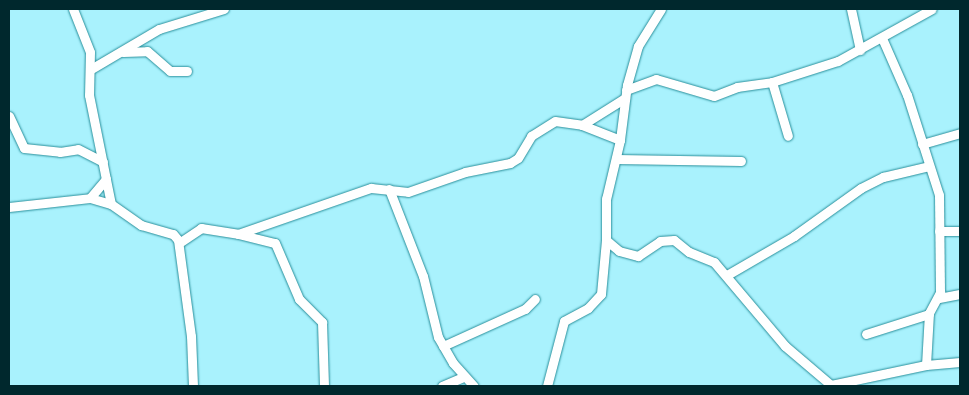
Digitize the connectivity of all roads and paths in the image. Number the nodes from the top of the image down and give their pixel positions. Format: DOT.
graph roads {
  1 [pos="73,9"];
  2 [pos="224,9"];
  3 [pos="661,9"];
  4 [pos="851,9"];
  5 [pos="932,9"];
  6 [pos="882,38"];
  7 [pos="860,50"];
  8 [pos="122,52"];
  9 [pos="91,69"];
  10 [pos="188,71"];
  11 [pos="772,82"];
  12 [pos="626,94"];
  13 [pos="9,116"];
  14 [pos="582,125"];
  15 [pos="960,133"];
  16 [pos="788,136"];
  17 [pos="620,140"];
  18 [pos="922,144"];
  19 [pos="616,159"];
  20 [pos="742,161"];
  21 [pos="103,162"];
  22 [pos="929,166"];
  23 [pos="106,178"];
  24 [pos="389,189"];
  25 [pos="90,198"];
  26 [pos="111,204"];
  27 [pos="9,207"];
  28 [pos="939,231"];
  29 [pos="960,231"];
  30 [pos="238,234"];
  31 [pos="606,240"];
  32 [pos="179,243"];
  33 [pos="727,276"];
  34 [pos="960,294"];
  35 [pos="939,298"];
  36 [pos="535,299"];
  37 [pos="929,314"];
  38 [pos="866,334"];
  39 [pos="443,346"];
  40 [pos="960,362"];
  41 [pos="926,365"];
  42 [pos="463,376"];
  43 [pos="193,386"];
  44 [pos="324,386"];
  45 [pos="442,386"];
  46 [pos="474,386"];
  47 [pos="547,386"];
  48 [pos="832,386"];
  1 -- 9 [label="street"];
  2 -- 8 [label="street"];
  3 -- 12 [label="street"];
  4 -- 7 [label="street"];
  5 -- 6 [label="street"];
  6 -- 7 [label="street"];
  6 -- 18 [label="street"];
  7 -- 11 [label="street"];
  8 -- 9 [label="street"];
  8 -- 10 [label="street"];
  9 -- 21 [label="street"];
  11 -- 12 [label="street"];
  11 -- 16 [label="street"];
  12 -- 14 [label="street"];
  12 -- 17 [label="street"];
  13 -- 21 [label="street"];
  14 -- 17 [label="street"];
  14 -- 24 [label="street"];
  15 -- 18 [label="street"];
  17 -- 19 [label="street"];
  18 -- 22 [label="street"];
  19 -- 20 [label="street"];
  19 -- 31 [label="street"];
  21 -- 23 [label="street"];
  22 -- 28 [label="street"];
  22 -- 33 [label="street"];
  23 -- 25 [label="street"];
  23 -- 26 [label="street"];
  24 -- 30 [label="street"];
  24 -- 39 [label="street"];
  25 -- 26 [label="street"];
  25 -- 27 [label="street"];
  26 -- 32 [label="street"];
  28 -- 29 [label="street"];
  28 -- 35 [label="street"];
  30 -- 32 [label="street"];
  30 -- 44 [label="street"];
  31 -- 33 [label="street"];
  31 -- 47 [label="street"];
  32 -- 43 [label="street"];
  33 -- 48 [label="street"];
  34 -- 35 [label="street"];
  35 -- 37 [label="street"];
  36 -- 39 [label="street"];
  37 -- 38 [label="street"];
  37 -- 41 [label="street"];
  39 -- 42 [label="street"];
  40 -- 41 [label="street"];
  41 -- 48 [label="street"];
  42 -- 45 [label="street"];
  42 -- 46 [label="street"];
}
